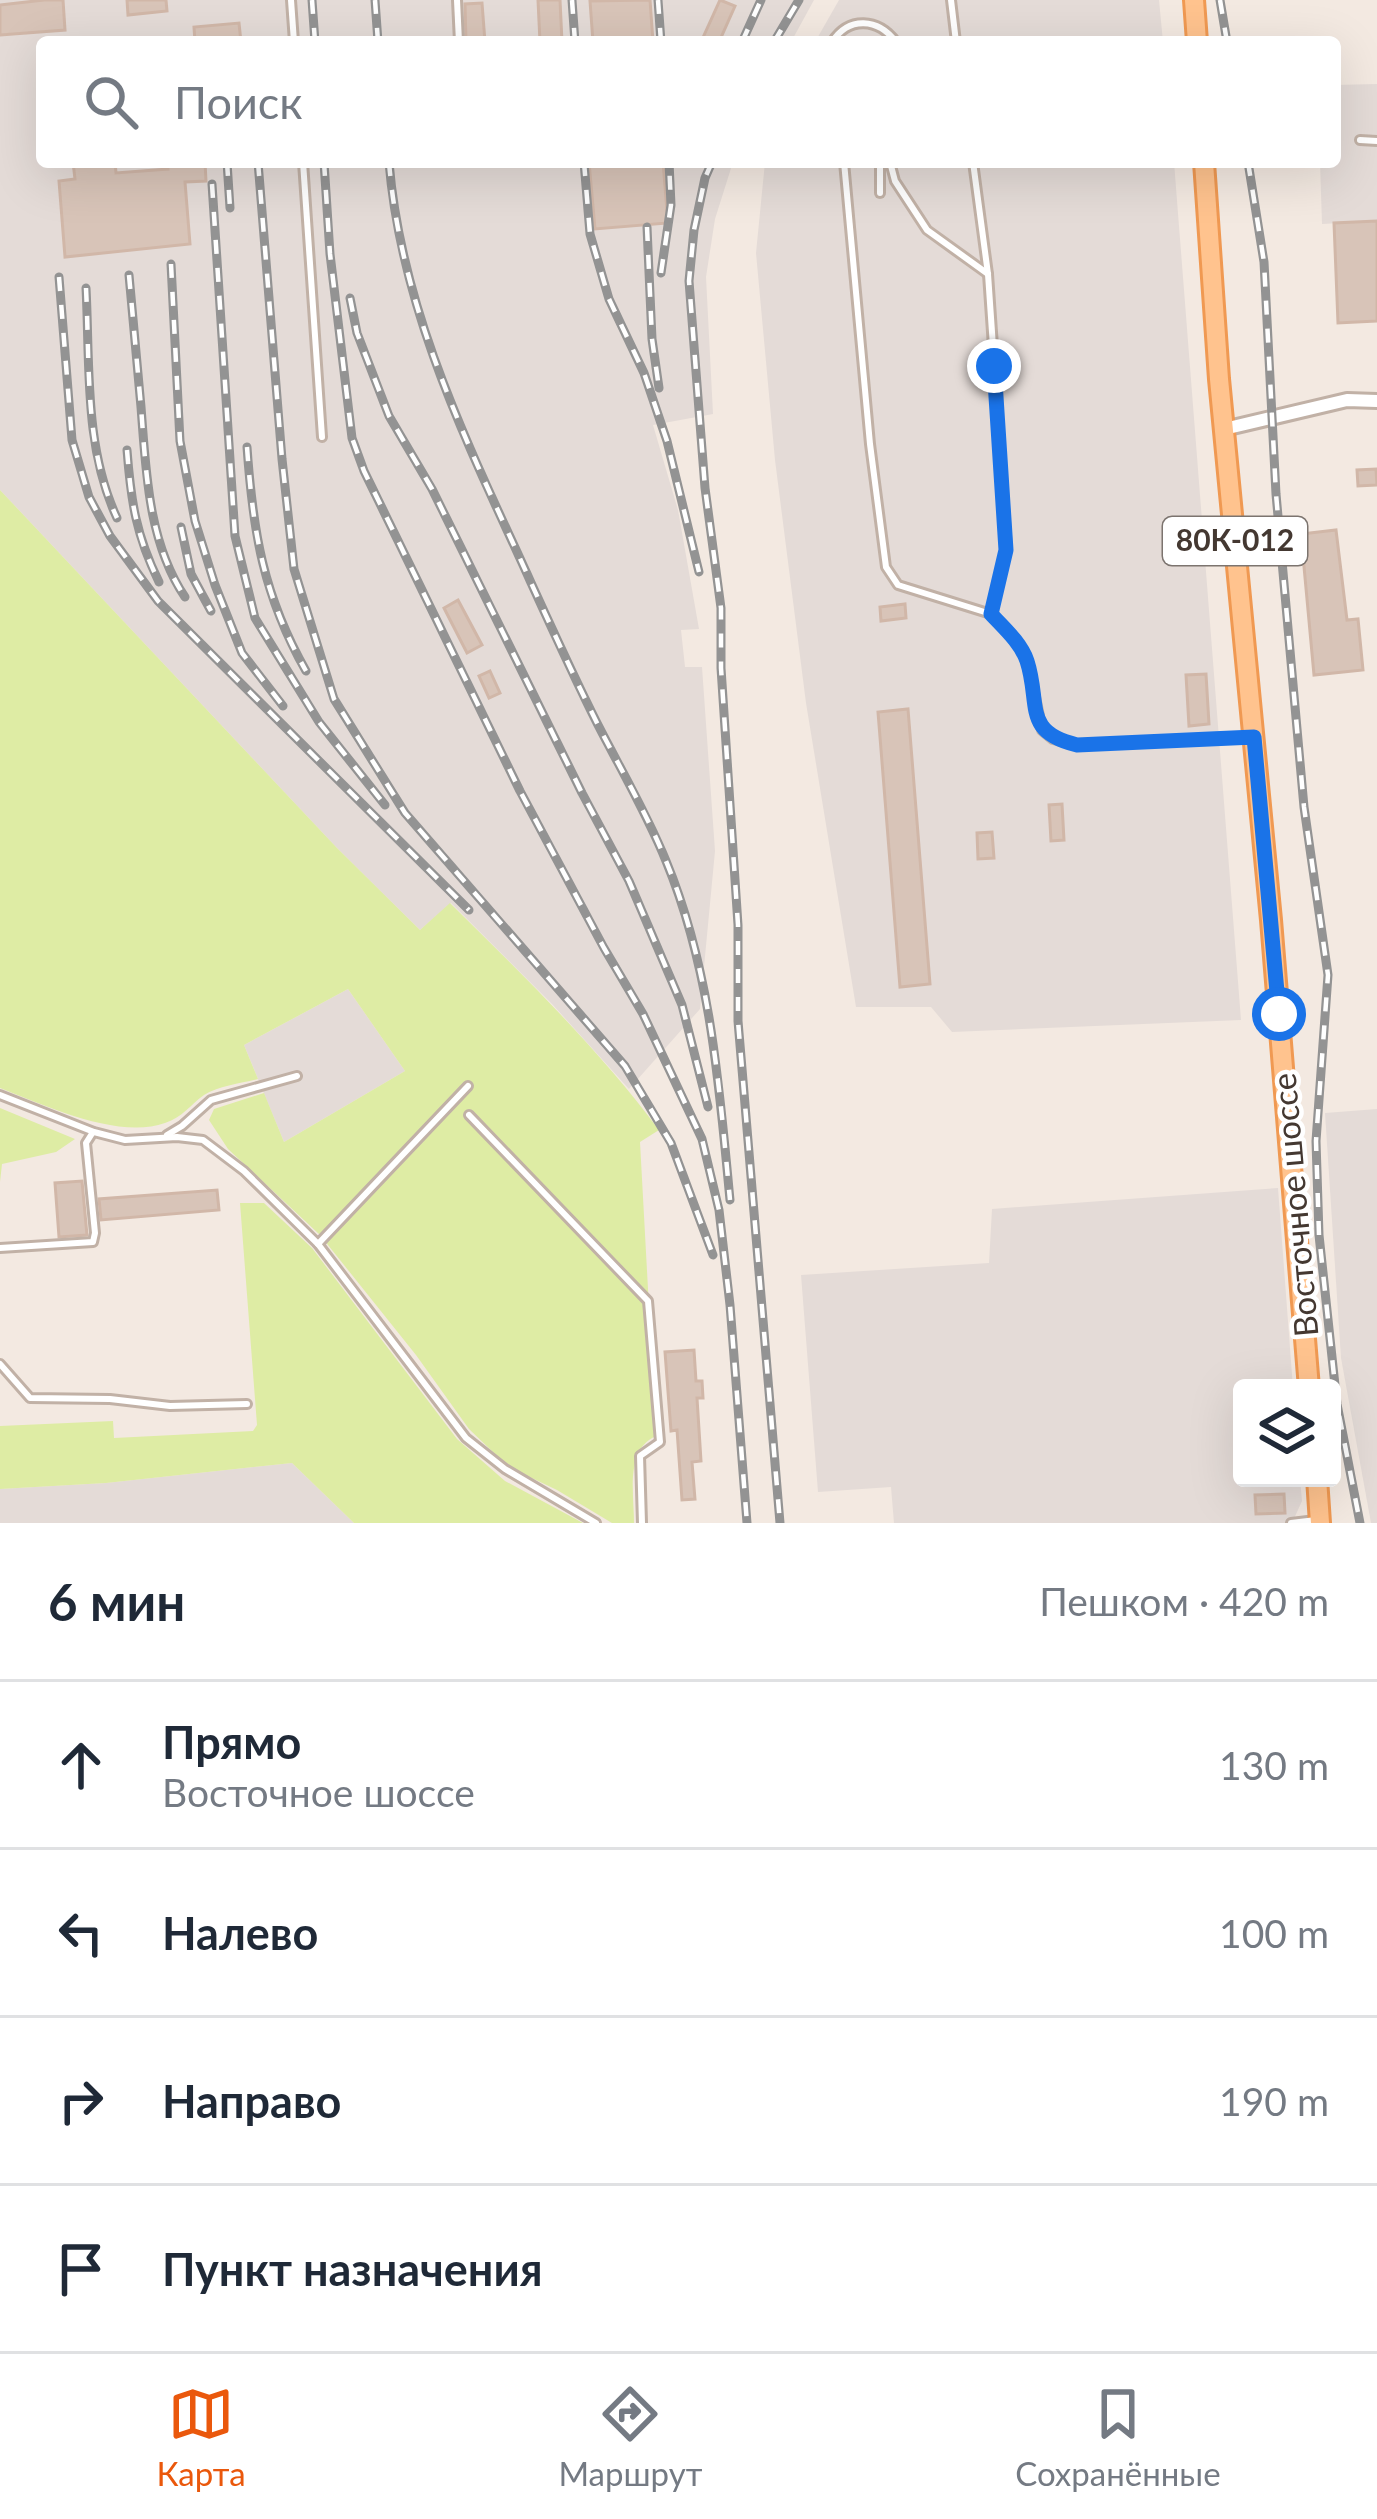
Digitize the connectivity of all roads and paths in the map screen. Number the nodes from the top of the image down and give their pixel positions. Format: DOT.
graph roads {
  1 [pos="291,0"];
  2 [pos="457,0"];
  3 [pos="951,0"];
  4 [pos="1194,0"];
  5 [pos="294,36"];
  6 [pos="459,36"];
  7 [pos="837,36"];
  8 [pos="894,36"];
  9 [pos="955,36"];
  10 [pos="1196,36"];
  11 [pos="1360,140"];
  12 [pos="1377,141"];
  13 [pos="303,168"];
  14 [pos="845,168"];
  15 [pos="880,168"];
  16 [pos="892,168"];
  17 [pos="974,168"];
  18 [pos="1204,168"];
  19 [pos="880,193"];
  20 [pos="988,274"];
  21 [pos="1377,401"];
  22 [pos="1224,429"];
  23 [pos="322,437"];
  24 [pos="991,614"];
  25 [pos="1254,737"];
  26 [pos="297,1076"];
  27 [pos="468,1086"];
  28 [pos="0,1095"];
  29 [pos="470,1115"];
  30 [pos="94,1132"];
  31 [pos="162,1138"];
  32 [pos="318,1244"];
  33 [pos="0,1248"];
  34 [pos="0,1364"];
  35 [pos="1308,1379"];
  36 [pos="248,1404"];
  37 [pos="1318,1487"];
  38 [pos="1320,1521"];
  39 [pos="596,1523"];
  40 [pos="642,1523"];
  41 [pos="1291,1523"];
  1 -- 5 [label="lane"];
  2 -- 6 [label="lane"];
  3 -- 9 [label="lane"];
  4 -- 10 [label="main road"];
  7 -- 8 [label="lane"];
  11 -- 12 [label="lane"];
  13 -- 23 [label="lane"];
  14 -- 24 [label="lane"];
  15 -- 19 [label="lane"];
  16 -- 20 [label="lane"];
  17 -- 20 [label="lane"];
  18 -- 22 [label="main road, Восточное шоссе / 80К-012"];
  20 -- 24 [label="lane"];
  21 -- 22 [label="street"];
  22 -- 25 [label="main road, Восточное шоссе / 80К-012"];
  24 -- 25 [label="lane"];
  25 -- 35 [label="main road, Восточное шоссе / 80К-012"];
  26 -- 31 [label="lane"];
  27 -- 32 [label="lane"];
  28 -- 30 [label="lane"];
  29 -- 40 [label="lane"];
  30 -- 31 [label="lane"];
  30 -- 33 [label="lane"];
  31 -- 32 [label="lane"];
  32 -- 39 [label="lane"];
  34 -- 36 [label="lane"];
  37 -- 38 [label="main road"];
  38 -- 41 [label="lane"];
}
